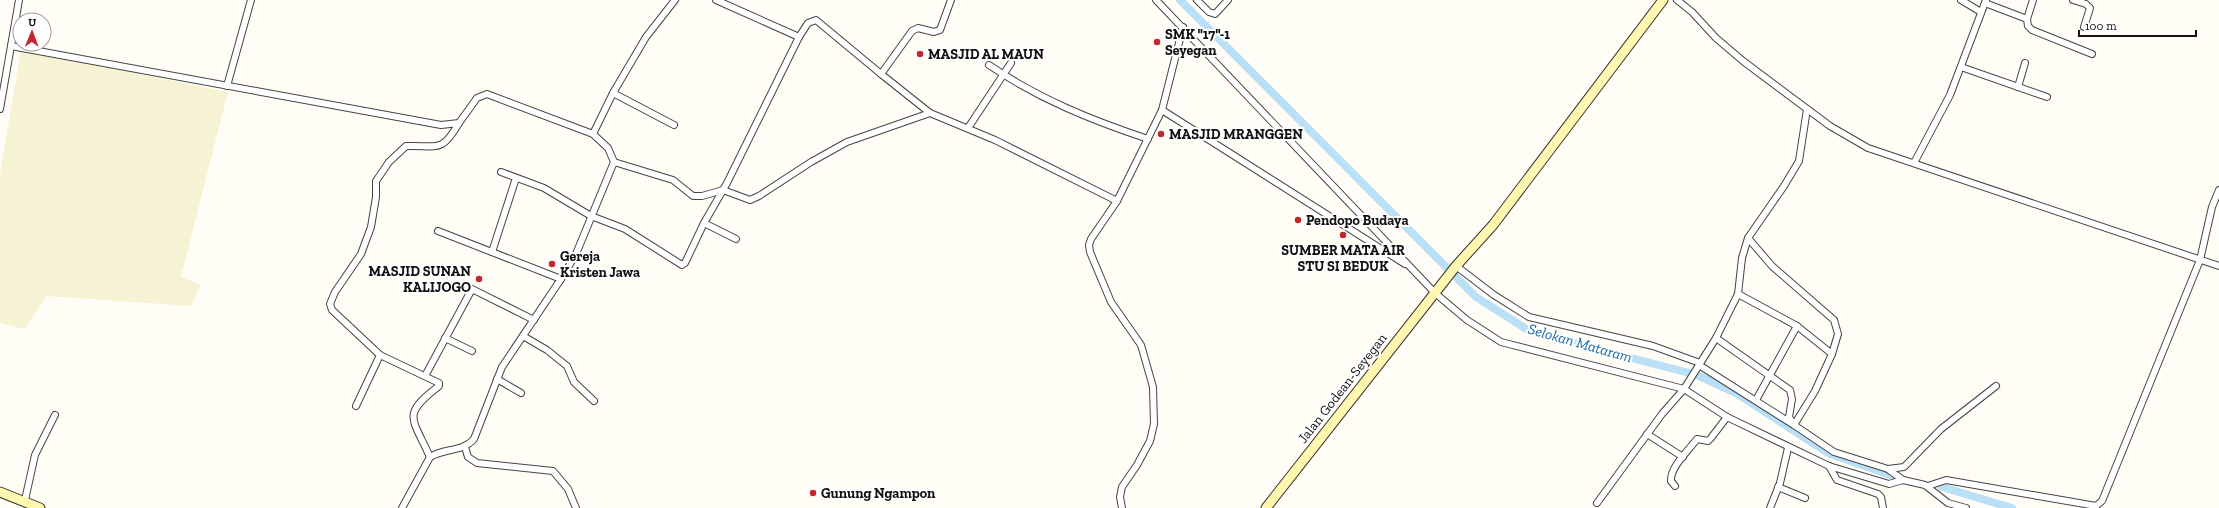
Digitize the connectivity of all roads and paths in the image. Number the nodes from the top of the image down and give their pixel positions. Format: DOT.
graph roads {
  1 [pos="19,0"];
  2 [pos="251,0"];
  3 [pos="675,0"];
  4 [pos="716,0"];
  5 [pos="951,0"];
  6 [pos="1156,0"];
  7 [pos="1197,0"];
  8 [pos="1228,0"];
  9 [pos="1663,0"];
  10 [pos="1677,0"];
  11 [pos="1961,0"];
  12 [pos="2033,0"];
  13 [pos="2072,0"];
  14 [pos="1985,1"];
  15 [pos="1981,12"];
  16 [pos="2027,20"];
  17 [pos="1183,27"];
  18 [pos="2084,27"];
  19 [pos="799,37"];
  20 [pos="11,46"];
  21 [pos="2092,54"];
  22 [pos="1011,63"];
  23 [pos="2025,63"];
  24 [pos="988,66"];
  25 [pos="1961,67"];
  26 [pos="1000,73"];
  27 [pos="881,74"];
  28 [pos="227,86"];
  29 [pos="2018,87"];
  30 [pos="613,92"];
  31 [pos="2047,97"];
  32 [pos="0,109"];
  33 [pos="1807,109"];
  34 [pos="1162,110"];
  35 [pos="930,113"];
  36 [pos="459,123"];
  37 [pos="674,125"];
  38 [pos="968,128"];
  39 [pos="593,134"];
  40 [pos="1148,139"];
  41 [pos="614,162"];
  42 [pos="1914,163"];
  43 [pos="501,172"];
  44 [pos="516,178"];
  45 [pos="723,190"];
  46 [pos="2219,190"];
  47 [pos="1117,201"];
  48 [pos="591,216"];
  49 [pos="704,223"];
  50 [pos="438,231"];
  51 [pos="1748,238"];
  52 [pos="736,239"];
  53 [pos="492,252"];
  54 [pos="2200,260"];
  55 [pos="2219,266"];
  56 [pos="1455,268"];
  57 [pos="1413,270"];
  58 [pos="561,279"];
  59 [pos="1438,289"];
  60 [pos="1738,294"];
  61 [pos="534,320"];
  62 [pos="1798,326"];
  63 [pos="523,336"];
  64 [pos="445,338"];
  65 [pos="1716,338"];
  66 [pos="472,351"];
  67 [pos="1832,354"];
  68 [pos="380,355"];
  69 [pos="1699,365"];
  70 [pos="1769,375"];
  71 [pos="425,376"];
  72 [pos="497,379"];
  73 [pos="1996,386"];
  74 [pos="1684,389"];
  75 [pos="521,393"];
  76 [pos="1756,400"];
  77 [pos="594,401"];
  78 [pos="356,406"];
  79 [pos="55,415"];
  80 [pos="1727,417"];
  81 [pos="1794,425"];
  82 [pos="1647,434"];
  83 [pos="465,446"];
  84 [pos="1788,448"];
  85 [pos="430,456"];
  86 [pos="1683,458"];
  87 [pos="1829,466"];
  88 [pos="1888,469"];
  89 [pos="1905,480"];
  90 [pos="1926,485"];
  91 [pos="1675,486"];
  92 [pos="1778,487"];
  93 [pos="0,492"];
  94 [pos="1805,498"];
  95 [pos="25,500"];
  96 [pos="1597,503"];
  97 [pos="40,508"];
  98 [pos="402,508"];
  99 [pos="576,508"];
  100 [pos="1122,508"];
  101 [pos="1266,508"];
  102 [pos="1770,508"];
  103 [pos="1883,508"];
  104 [pos="1966,508"];
  1 -- 20 [label="street"];
  2 -- 28 [label="street"];
  3 -- 30 [label="street"];
  4 -- 19 [label="street"];
  5 -- 27 [label="street"];
  6 -- 17 [label="street"];
  7 -- 8 [label="street"];
  9 -- 56 [label="main road, Jalan Godean-Seyegan"];
  10 -- 33 [label="street"];
  11 -- 15 [label="street"];
  12 -- 16 [label="street"];
  13 -- 18 [label="street"];
  14 -- 15 [label="street"];
  14 -- 16 [label="street"];
  15 -- 25 [label="street"];
  16 -- 21 [label="street"];
  17 -- 34 [label="street"];
  17 -- 57 [label="street"];
  19 -- 27 [label="street"];
  19 -- 45 [label="street"];
  20 -- 28 [label="street"];
  20 -- 32 [label="street"];
  22 -- 26 [label="street"];
  23 -- 29 [label="street"];
  24 -- 26 [label="street"];
  25 -- 29 [label="street"];
  25 -- 42 [label="street"];
  26 -- 38 [label="street"];
  26 -- 40 [label="street"];
  27 -- 35 [label="street"];
  28 -- 36 [label="street"];
  29 -- 31 [label="street"];
  30 -- 37 [label="street"];
  30 -- 39 [label="street"];
  33 -- 42 [label="street"];
  33 -- 51 [label="street"];
  34 -- 40 [label="street"];
  34 -- 57 [label="street"];
  35 -- 38 [label="street"];
  35 -- 45 [label="street"];
  36 -- 39 [label="street"];
  36 -- 68 [label="street"];
  38 -- 47 [label="street"];
  39 -- 41 [label="street"];
  40 -- 47 [label="street"];
  41 -- 45 [label="street"];
  41 -- 48 [label="street"];
  42 -- 54 [label="street"];
  43 -- 44 [label="street"];
  44 -- 48 [label="street"];
  44 -- 53 [label="street"];
  45 -- 49 [label="street"];
  46 -- 54 [label="street"];
  47 -- 100 [label="street"];
  48 -- 49 [label="street"];
  48 -- 58 [label="street"];
  49 -- 52 [label="street"];
  50 -- 53 [label="street"];
  51 -- 60 [label="street"];
  51 -- 67 [label="street"];
  53 -- 58 [label="street"];
  54 -- 55 [label="street"];
  54 -- 90 [label="street"];
  56 -- 59 [label="main road, Jalan Godean-Seyegan"];
  56 -- 69 [label="street"];
  57 -- 59 [label="street"];
  58 -- 61 [label="street"];
  59 -- 74 [label="street"];
  59 -- 101 [label="main road, Jalan Godean-Seyegan"];
  60 -- 62 [label="street"];
  60 -- 65 [label="street"];
  61 -- 63 [label="street"];
  61 -- 64 [label="street"];
  62 -- 67 [label="street"];
  62 -- 70 [label="street"];
  63 -- 72 [label="street"];
  63 -- 77 [label="street"];
  64 -- 66 [label="street"];
  64 -- 71 [label="street"];
  65 -- 69 [label="street"];
  65 -- 70 [label="street"];
  67 -- 81 [label="street"];
  68 -- 71 [label="street"];
  68 -- 78 [label="street"];
  69 -- 74 [label="street"];
  69 -- 76 [label="street"];
  70 -- 76 [label="street"];
  70 -- 81 [label="street"];
  71 -- 85 [label="street"];
  72 -- 75 [label="street"];
  72 -- 83 [label="street"];
  73 -- 88 [label="street"];
  74 -- 80 [label="street"];
  74 -- 82 [label="street"];
  76 -- 81 [label="street"];
  79 -- 95 [label="street"];
  80 -- 84 [label="street"];
  80 -- 86 [label="street"];
  81 -- 88 [label="street"];
  82 -- 86 [label="street"];
  82 -- 96 [label="street"];
  83 -- 85 [label="street"];
  83 -- 99 [label="street"];
  84 -- 87 [label="street"];
  84 -- 92 [label="street"];
  85 -- 98 [label="street"];
  86 -- 91 [label="street"];
  87 -- 89 [label="street"];
  87 -- 103 [label="street"];
  88 -- 89 [label="street"];
  89 -- 90 [label="street"];
  90 -- 104 [label="street"];
  92 -- 94 [label="street"];
  92 -- 102 [label="street"];
  93 -- 95 [label="main road"];
  95 -- 97 [label="main road"];
}
